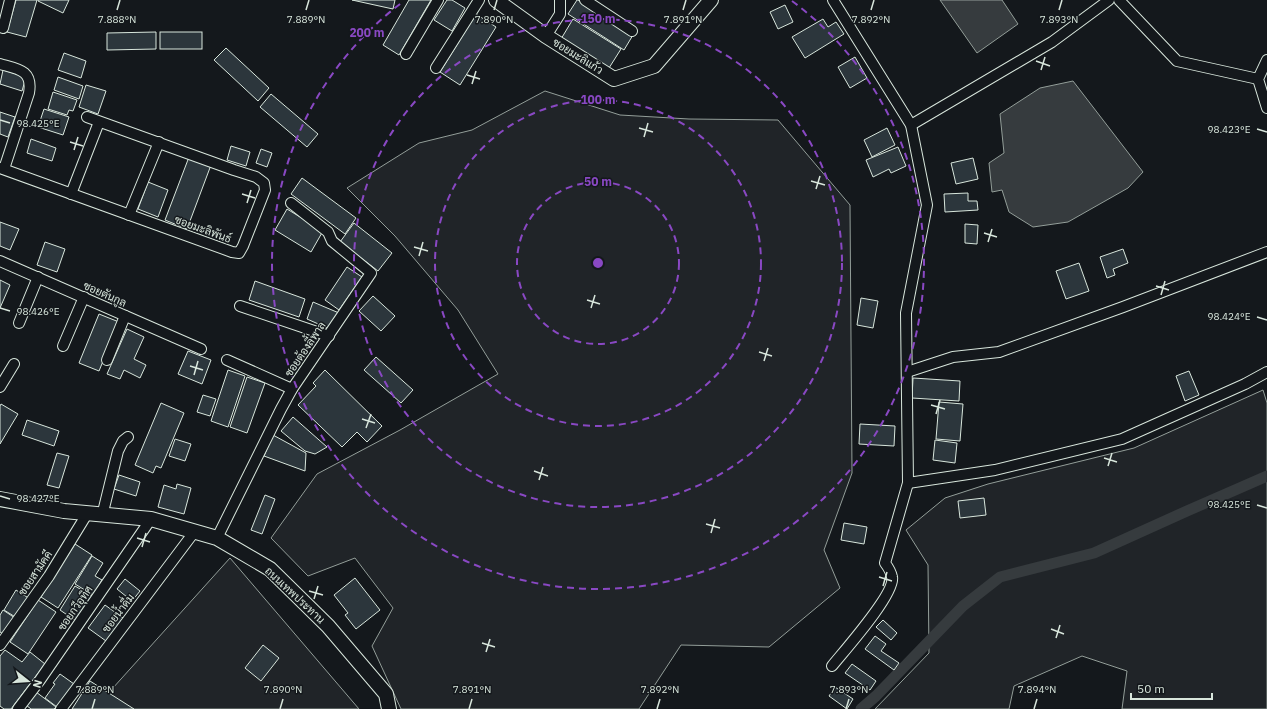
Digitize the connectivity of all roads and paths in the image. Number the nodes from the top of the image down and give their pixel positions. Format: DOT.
graph roads {
  1 [pos="438,0"];
  2 [pos="479,0"];
  3 [pos="496,0"];
  4 [pos="560,0"];
  5 [pos="585,0"];
  6 [pos="711,0"];
  7 [pos="833,0"];
  8 [pos="1109,0"];
  9 [pos="1119,0"];
  10 [pos="6,5"];
  11 [pos="3,28"];
  12 [pos="632,31"];
  13 [pos="546,36"];
  14 [pos="406,54"];
  15 [pos="1267,60"];
  16 [pos="0,64"];
  17 [pos="436,68"];
  18 [pos="1258,79"];
  19 [pos="1267,108"];
  20 [pos="86,117"];
  21 [pos="100,122"];
  22 [pos="911,125"];
  23 [pos="159,142"];
  24 [pos="2,169"];
  25 [pos="71,194"];
  26 [pos="291,203"];
  27 [pos="130,215"];
  28 [pos="1267,252"];
  29 [pos="0,261"];
  30 [pos="38,277"];
  31 [pos="84,297"];
  32 [pos="240,306"];
  33 [pos="125,316"];
  34 [pos="19,323"];
  35 [pos="329,336"];
  36 [pos="63,346"];
  37 [pos="201,349"];
  38 [pos="107,360"];
  39 [pos="227,360"];
  40 [pos="14,364"];
  41 [pos="907,372"];
  42 [pos="1267,372"];
  43 [pos="0,387"];
  44 [pos="292,389"];
  45 [pos="128,437"];
  46 [pos="908,483"];
  47 [pos="0,499"];
  48 [pos="87,514"];
  49 [pos="102,516"];
  50 [pos="151,519"];
  51 [pos="194,531"];
  52 [pos="216,538"];
  53 [pos="0,645"];
  54 [pos="832,666"];
  55 [pos="18,709"];
  56 [pos="61,709"];
  57 [pos="389,709"];
  1 -- 14 [label="street"];
  2 -- 17 [label="street"];
  3 -- 13 [label="street, ซอยมะลิแก้ว"];
  4 -- 13 [label="street"];
  5 -- 12 [label="street"];
  6 -- 13 [label="street, ซอยมะลิแก้ว"];
  7 -- 22 [label="street"];
  8 -- 22 [label="street"];
  9 -- 18 [label="street"];
  10 -- 11 [label="street"];
  15 -- 18 [label="street"];
  16 -- 24 [label="street"];
  18 -- 19 [label="street"];
  20 -- 21 [label="street, ซอยมะลิพันธ์"];
  21 -- 23 [label="street, ซอยมะลิพันธ์"];
  21 -- 25 [label="street"];
  22 -- 41 [label="street"];
  23 -- 27 [label="street"];
  23 -- 27 [label="street, ซอยมะลิพันธ์"];
  24 -- 25 [label="street, ซอยมะลิพันธ์"];
  25 -- 27 [label="street, ซอยมะลิพันธ์"];
  26 -- 35 [label="street, ซอยต้องลี้พาล"];
  28 -- 41 [label="street"];
  29 -- 30 [label="street, ซอยตันกูล"];
  30 -- 31 [label="street, ซอยตันกูล"];
  30 -- 34 [label="street"];
  31 -- 33 [label="street, ซอยตันกูล"];
  31 -- 36 [label="street"];
  32 -- 35 [label="street"];
  33 -- 37 [label="street, ซอยตันกูล"];
  33 -- 38 [label="street"];
  35 -- 44 [label="street, ซอยต้องลี้พาล"];
  39 -- 44 [label="street"];
  40 -- 43 [label="street"];
  41 -- 46 [label="street"];
  42 -- 46 [label="street"];
  44 -- 52 [label="street, ซอยต้องลี้พาล"];
  45 -- 49 [label="street"];
  46 -- 54 [label="street"];
  47 -- 48 [label="street, ถนนเทพประทาน"];
  48 -- 49 [label="street, ถนนเทพประทาน"];
  48 -- 53 [label="street, ซอยสามัคคี"];
  49 -- 50 [label="street, ถนนเทพประทาน"];
  50 -- 51 [label="street, ถนนเทพประทาน"];
  50 -- 55 [label="street, ซอยกวีอุทิศ"];
  51 -- 52 [label="street, ถนนเทพประทาน"];
  51 -- 56 [label="street, ซอยน้ำดื่ม"];
  52 -- 57 [label="street, ถนนเทพประทาน"];
}
